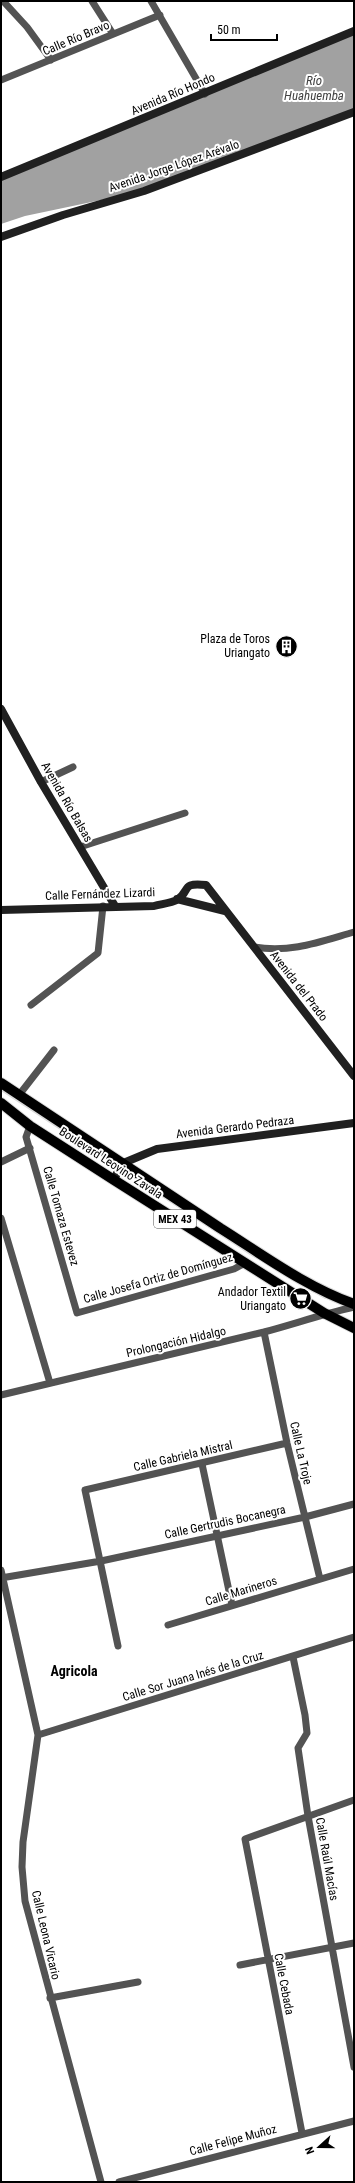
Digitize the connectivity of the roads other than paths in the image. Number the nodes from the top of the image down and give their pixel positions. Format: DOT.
graph roads {
  1 [pos="3,1"];
  2 [pos="92,1"];
  3 [pos="151,1"];
  4 [pos="160,15"];
  5 [pos="354,31"];
  6 [pos="114,34"];
  7 [pos="50,60"];
  8 [pos="1,80"];
  9 [pos="205,94"];
  10 [pos="354,112"];
  11 [pos="1,177"];
  12 [pos="1,237"];
  13 [pos="1,710"];
  14 [pos="73,767"];
  15 [pos="41,782"];
  16 [pos="185,813"];
  17 [pos="80,847"];
  18 [pos="193,884"];
  19 [pos="177,899"];
  20 [pos="103,906"];
  21 [pos="115,906"];
  22 [pos="1,910"];
  23 [pos="225,911"];
  24 [pos="354,932"];
  25 [pos="254,947"];
  26 [pos="31,1005"];
  27 [pos="54,1050"];
  28 [pos="354,1076"];
  29 [pos="1,1083"];
  30 [pos="19,1094"];
  31 [pos="2,1104"];
  32 [pos="354,1123"];
  33 [pos="30,1126"];
  34 [pos="30,1148"];
  35 [pos="1,1162"];
  36 [pos="121,1164"];
  37 [pos="114,1180"];
  38 [pos="1,1218"];
  39 [pos="238,1239"];
  40 [pos="229,1253"];
  41 [pos="245,1263"];
  42 [pos="354,1306"];
  43 [pos="77,1313"];
  44 [pos="324,1313"];
  45 [pos="354,1328"];
  46 [pos="264,1332"];
  47 [pos="50,1383"];
  48 [pos="1,1395"];
  49 [pos="287,1443"];
  50 [pos="202,1464"];
  51 [pos="354,1504"];
  52 [pos="305,1517"];
  53 [pos="217,1535"];
  54 [pos="101,1561"];
  55 [pos="1,1570"];
  56 [pos="354,1570"];
  57 [pos="2,1578"];
  58 [pos="320,1579"];
  59 [pos="232,1605"];
  60 [pos="168,1625"];
  61 [pos="354,1637"];
  62 [pos="118,1646"];
  63 [pos="292,1657"];
  64 [pos="38,1735"];
  65 [pos="354,1800"];
  66 [pos="308,1816"];
  67 [pos="354,1943"];
  68 [pos="331,1947"];
  69 [pos="268,1960"];
  70 [pos="240,1966"];
  71 [pos="138,1982"];
  72 [pos="50,1998"];
  73 [pos="354,2067"];
  74 [pos="354,2121"];
  75 [pos="302,2133"];
  76 [pos="150,2174"];
  77 [pos="101,2182"];
  78 [pos="119,2182"];
  79 [pos="151,2182"];
  1 -- 7 [label="street"];
  2 -- 6 [label="street"];
  3 -- 4 [label="street"];
  4 -- 6 [label="street, Calle Río Bravo"];
  4 -- 9 [label="street"];
  5 -- 9 [label="street, Avenida Río Hondo"];
  6 -- 7 [label="street, Calle Río Bravo"];
  7 -- 8 [label="street, Calle Río Bravo"];
  9 -- 11 [label="street, Avenida Río Hondo"];
  10 -- 12 [label="street, Avenida Jorge López Arévalo"];
  13 -- 15 [label="street, Avenida Río Balsas"];
  14 -- 15 [label="street"];
  15 -- 17 [label="street, Avenida Río Balsas"];
  16 -- 17 [label="street"];
  17 -- 21 [label="street, Avenida Río Balsas"];
  18 -- 19 [label="street, Calle Fernández Lizardi"];
  18 -- 23 [label="street, Avenida del Prado"];
  19 -- 21 [label="street, Calle Fernández Lizardi"];
  19 -- 23 [label="street"];
  20 -- 21 [label="street, Calle Fernández Lizardi"];
  20 -- 22 [label="street, Calle Fernández Lizardi"];
  20 -- 26 [label="street"];
  23 -- 25 [label="street, Avenida del Prado"];
  24 -- 25 [label="street"];
  25 -- 28 [label="street, Avenida del Prado"];
  27 -- 30 [label="street"];
  29 -- 30 [label="main road, Boulevard Leovino Zavala / MEX 43"];
  30 -- 36 [label="main road, Boulevard Leovino Zavala / MEX 43"];
  31 -- 33 [label="main road, Boulevard Leovino Zavala / MEX 43"];
  32 -- 36 [label="street, Avenida Gerardo Pedraza"];
  33 -- 34 [label="street, Calle Tomaza Estevez"];
  33 -- 37 [label="main road, Boulevard Leovino Zavala / MEX 43"];
  34 -- 35 [label="street"];
  34 -- 43 [label="street, Calle Tomaza Estevez"];
  36 -- 37 [label="street"];
  36 -- 39 [label="main road, Boulevard Leovino Zavala / MEX 43"];
  37 -- 40 [label="main road, Boulevard Leovino Zavala / MEX 43"];
  38 -- 47 [label="street"];
  39 -- 40 [label="main road"];
  39 -- 42 [label="main road, Boulevard Leovino Zavala / MEX 43"];
  40 -- 41 [label="main road, Boulevard Leovino Zavala / MEX 43"];
  41 -- 43 [label="street, Calle Josefa Ortiz de Domínguez"];
  41 -- 44 [label="main road, Boulevard Leovino Zavala / MEX 43"];
  42 -- 44 [label="street, Prolongación Hidalgo"];
  44 -- 45 [label="main road, Boulevard Leovino Zavala / MEX 43"];
  44 -- 46 [label="street, Prolongación Hidalgo"];
  46 -- 47 [label="street, Prolongación Hidalgo"];
  46 -- 49 [label="street, Calle La Troje"];
  47 -- 48 [label="street, Prolongación Hidalgo"];
  49 -- 50 [label="street, Calle Gabriela Mistral"];
  49 -- 52 [label="street, Calle La Troje"];
  50 -- 53 [label="street"];
  50 -- 54 [label="street, Calle Gabriela Mistral"];
  51 -- 52 [label="street, Calle Gertrudis Bocanegra"];
  52 -- 53 [label="street, Calle Gertrudis Bocanegra"];
  52 -- 58 [label="street, Calle La Troje"];
  53 -- 54 [label="street, Calle Gertrudis Bocanegra"];
  53 -- 59 [label="street"];
  54 -- 57 [label="street, Calle Gertrudis Bocanegra"];
  54 -- 62 [label="street"];
  55 -- 57 [label="street, Calle Leona Vicario"];
  56 -- 58 [label="street, Calle Marineros"];
  57 -- 64 [label="street, Calle Leona Vicario"];
  58 -- 59 [label="street, Calle Marineros"];
  59 -- 60 [label="street, Calle Marineros"];
  61 -- 63 [label="street, Calle Sor Juana Inés de la Cruz"];
  63 -- 64 [label="street, Calle Sor Juana Inés de la Cruz"];
  63 -- 66 [label="street, Calle Raúl Macías"];
  64 -- 72 [label="street, Calle Leona Vicario"];
  65 -- 66 [label="street"];
  66 -- 68 [label="street, Calle Raúl Macías"];
  66 -- 69 [label="street, Calle Cebada"];
  67 -- 68 [label="street"];
  68 -- 69 [label="street"];
  68 -- 73 [label="street, Calle Raúl Macías"];
  69 -- 70 [label="street"];
  69 -- 75 [label="street, Calle Cebada"];
  71 -- 72 [label="street"];
  72 -- 77 [label="street, Calle Leona Vicario"];
  74 -- 75 [label="street, Calle Felipe Muñoz"];
  75 -- 76 [label="street, Calle Felipe Muñoz"];
  76 -- 78 [label="street, Calle Felipe Muñoz"];
  76 -- 79 [label="street"];
}
